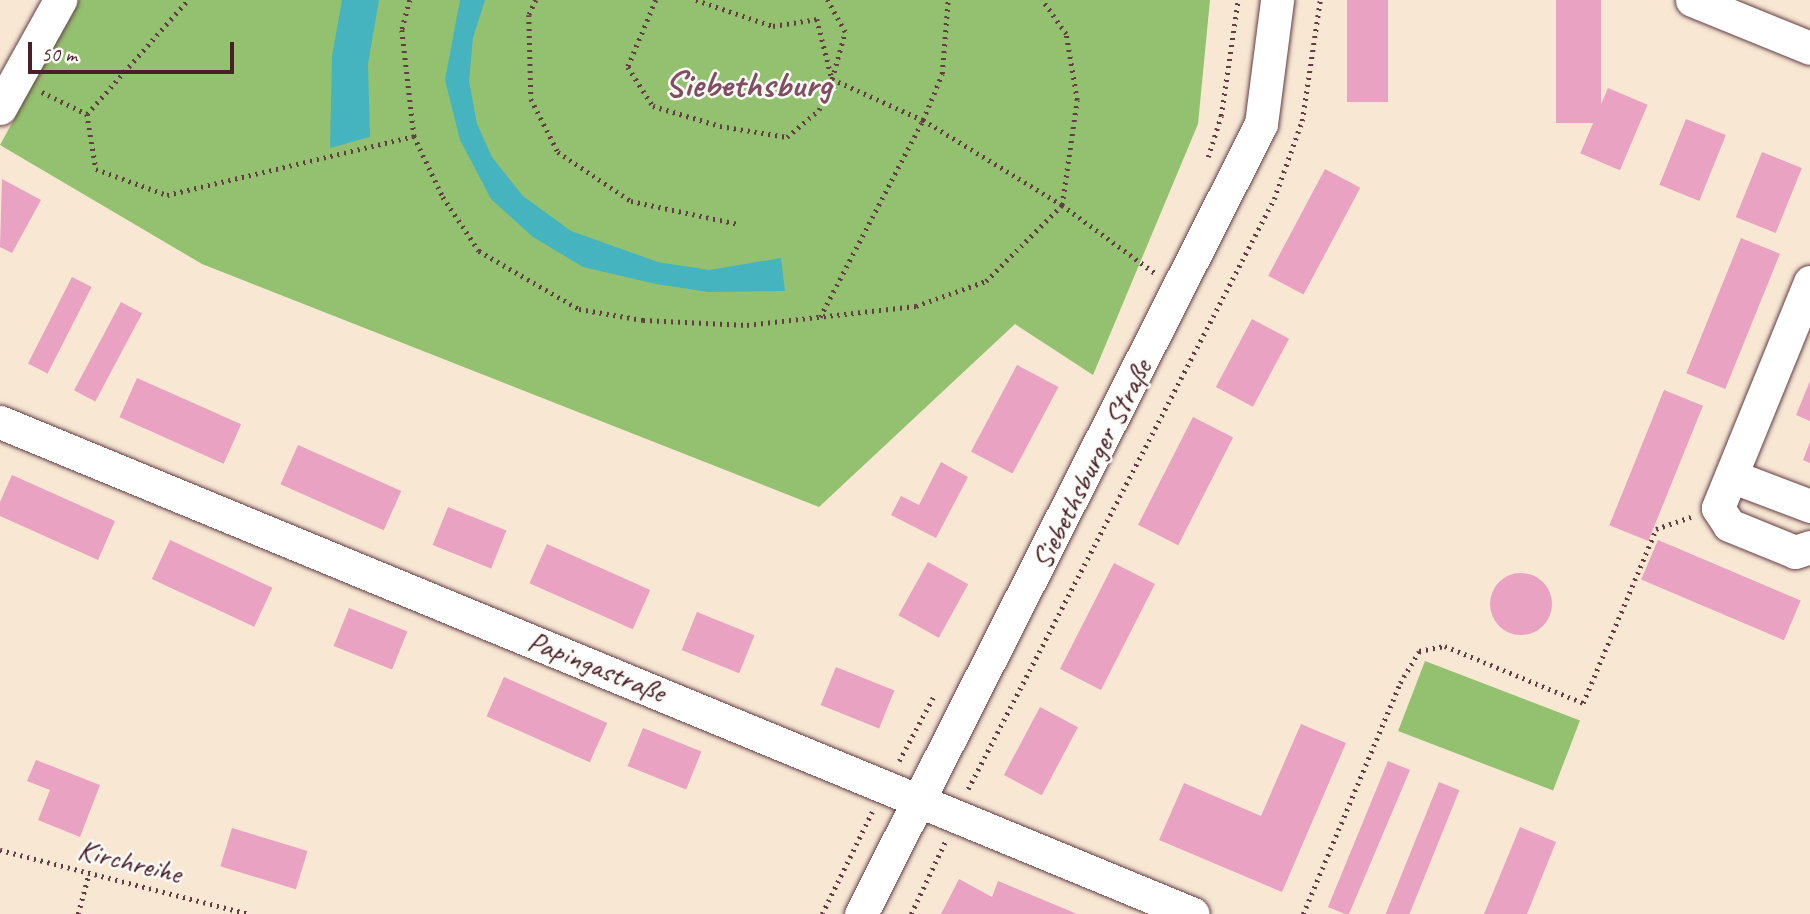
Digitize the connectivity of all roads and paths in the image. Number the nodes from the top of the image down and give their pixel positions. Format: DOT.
graph roads {
  1 [pos="60,0"];
  2 [pos="188,0"];
  3 [pos="410,0"];
  4 [pos="536,0"];
  5 [pos="656,0"];
  6 [pos="696,0"];
  7 [pos="827,0"];
  8 [pos="948,0"];
  9 [pos="1042,0"];
  10 [pos="1238,0"];
  11 [pos="1277,0"];
  12 [pos="1320,0"];
  13 [pos="1692,0"];
  14 [pos="1810,48"];
  15 [pos="832,79"];
  16 [pos="16,80"];
  17 [pos="0,108"];
  18 [pos="87,114"];
  19 [pos="923,121"];
  20 [pos="414,136"];
  21 [pos="1205,167"];
  22 [pos="1062,205"];
  23 [pos="738,224"];
  24 [pos="1163,263"];
  25 [pos="1157,274"];
  26 [pos="1810,282"];
  27 [pos="1150,287"];
  28 [pos="819,318"];
  29 [pos="0,422"];
  30 [pos="1731,476"];
  31 [pos="1810,506"];
  32 [pos="1718,508"];
  33 [pos="1810,547"];
  34 [pos="942,680"];
  35 [pos="886,784"];
  36 [pos="919,799"];
  37 [pos="957,816"];
  38 [pos="0,850"];
  39 [pos="89,873"];
  40 [pos="78,914"];
  41 [pos="248,914"];
  42 [pos="822,914"];
  43 [pos="861,914"];
  44 [pos="911,914"];
  45 [pos="1193,914"];
  46 [pos="1303,914"];
  1 -- 16 [label="street"];
  2 -- 18 [label="path"];
  3 -- 20 [label="path"];
  4 -- 23 [label="path"];
  5 -- 15 [label="path"];
  6 -- 15 [label="path"];
  7 -- 15 [label="path"];
  8 -- 19 [label="path"];
  9 -- 22 [label="path"];
  10 -- 21 [label="path"];
  11 -- 36 [label="street, Siebethsburger Straße"];
  12 -- 37 [label="path"];
  13 -- 14 [label="street"];
  15 -- 19 [label="path"];
  16 -- 17 [label="street"];
  16 -- 18 [label="path"];
  18 -- 20 [label="path"];
  19 -- 22 [label="path"];
  19 -- 28 [label="path"];
  20 -- 28 [label="path"];
  22 -- 25 [label="path"];
  22 -- 28 [label="path"];
  24 -- 25 [label="path"];
  25 -- 27 [label="path"];
  26 -- 30 [label="street"];
  29 -- 35 [label="street, Papingastraße"];
  30 -- 31 [label="street"];
  30 -- 32 [label="street"];
  32 -- 33 [label="street"];
  32 -- 46 [label="path"];
  34 -- 35 [label="path"];
  35 -- 36 [label="street, Papingastraße"];
  35 -- 42 [label="path"];
  36 -- 37 [label="street, Papingastraße"];
  36 -- 43 [label="street, Siebethsburger Straße"];
  37 -- 44 [label="path"];
  37 -- 45 [label="street, Papingastraße"];
  38 -- 39 [label="path, Kirchreihe"];
  39 -- 40 [label="path"];
  39 -- 41 [label="path, Kirchreihe"];
}
